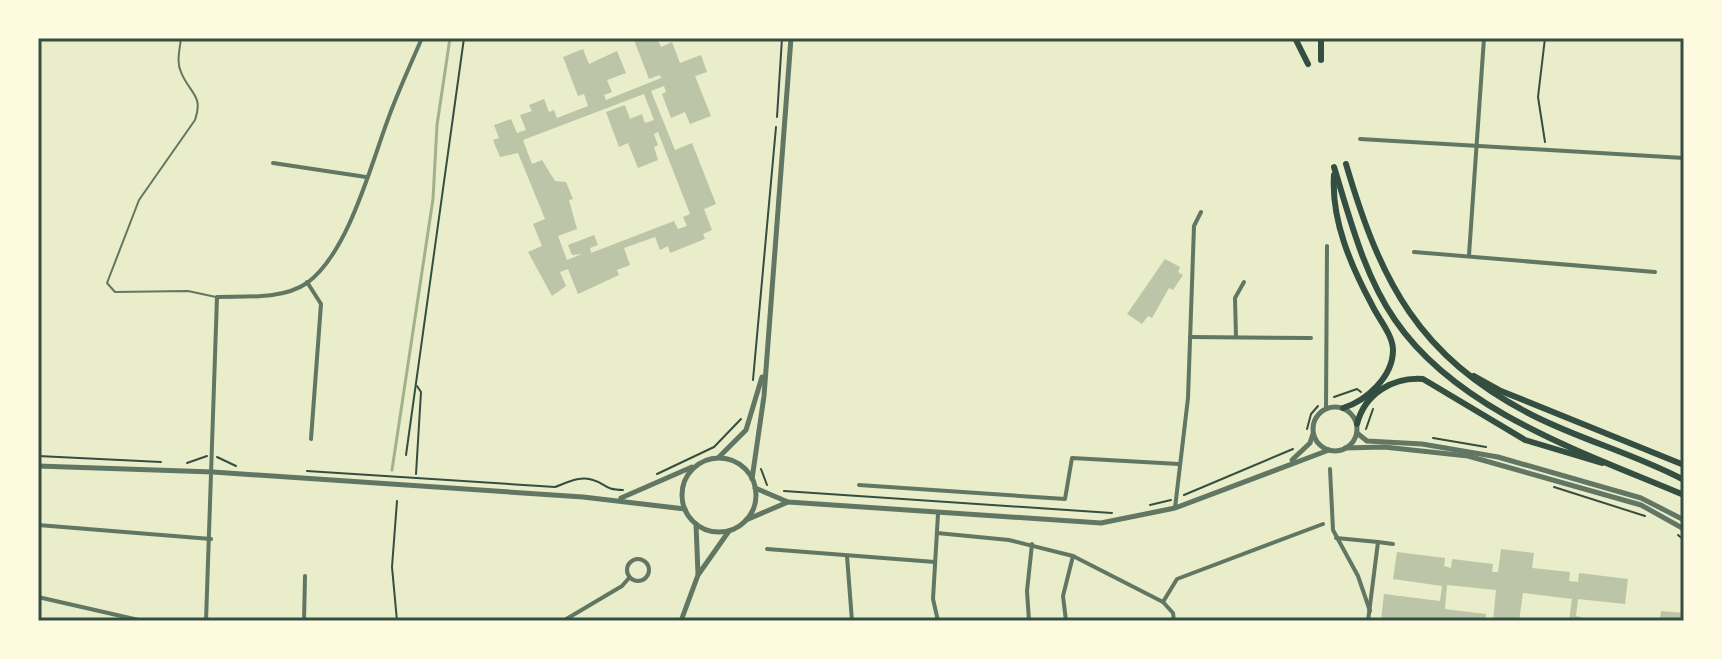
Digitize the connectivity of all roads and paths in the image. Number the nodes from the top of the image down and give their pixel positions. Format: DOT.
graph roads {
  1 [pos="181,38"];
  2 [pos="422,38"];
  3 [pos="464,38"];
  4 [pos="782,38"];
  5 [pos="791,38"];
  6 [pos="1295,38"];
  7 [pos="1321,38"];
  8 [pos="1484,38"];
  9 [pos="1545,38"];
  10 [pos="1320,58"];
  11 [pos="1308,64"];
  12 [pos="1360,139"];
  13 [pos="1478,147"];
  14 [pos="1546,151"];
  15 [pos="1684,158"];
  16 [pos="273,163"];
  17 [pos="1346,164"];
  18 [pos="366,177"];
  19 [pos="1201,212"];
  20 [pos="1327,246"];
  21 [pos="1414,252"];
  22 [pos="1469,256"];
  23 [pos="1655,272"];
  24 [pos="307,282"];
  25 [pos="1244,282"];
  26 [pos="217,297"];
  27 [pos="1190,337"];
  28 [pos="1236,337"];
  29 [pos="1311,338"];
  30 [pos="765,368"];
  31 [pos="1462,369"];
  32 [pos="753,380"];
  33 [pos="416,385"];
  34 [pos="1368,397"];
  35 [pos="1326,400"];
  36 [pos="1343,408"];
  37 [pos="1326,409"];
  38 [pos="745,413"];
  39 [pos="1357,424"];
  40 [pos="760,428"];
  41 [pos="746,430"];
  42 [pos="1314,431"];
  43 [pos="1357,433"];
  44 [pos="1368,434"];
  45 [pos="1305,435"];
  46 [pos="1434,438"];
  47 [pos="311,439"];
  48 [pos="1299,445"];
  49 [pos="1345,448"];
  50 [pos="1490,448"];
  51 [pos="1329,450"];
  52 [pos="406,455"];
  53 [pos="718,458"];
  54 [pos="1288,463"];
  55 [pos="1179,464"];
  56 [pos="697,465"];
  57 [pos="1684,465"];
  58 [pos="38,466"];
  59 [pos="761,466"];
  60 [pos="1330,469"];
  61 [pos="1625,470"];
  62 [pos="213,472"];
  63 [pos="649,479"];
  64 [pos="752,479"];
  65 [pos="1684,480"];
  66 [pos="1556,482"];
  67 [pos="859,485"];
  68 [pos="755,488"];
  69 [pos="624,490"];
  70 [pos="1684,495"];
  71 [pos="1175,498"];
  72 [pos="612,500"];
  73 [pos="397,501"];
  74 [pos="788,502"];
  75 [pos="1149,505"];
  76 [pos="1175,508"];
  77 [pos="685,509"];
  78 [pos="1113,513"];
  79 [pos="938,514"];
  80 [pos="1649,517"];
  81 [pos="745,520"];
  82 [pos="1684,520"];
  83 [pos="696,524"];
  84 [pos="1323,524"];
  85 [pos="38,525"];
  86 [pos="1684,529"];
  87 [pos="730,530"];
  88 [pos="937,533"];
  89 [pos="1677,533"];
  90 [pos="1336,538"];
  91 [pos="211,539"];
  92 [pos="1684,540"];
  93 [pos="1378,542"];
  94 [pos="1032,544"];
  95 [pos="1393,544"];
  96 [pos="767,549"];
  97 [pos="847,555"];
  98 [pos="1073,556"];
  99 [pos="935,562"];
  100 [pos="698,575"];
  101 [pos="305,576"];
  102 [pos="629,578"];
  103 [pos="38,597"];
  104 [pos="1163,602"];
  105 [pos="1370,611"];
  106 [pos="143,621"];
  107 [pos="206,621"];
  108 [pos="304,621"];
  109 [pos="397,621"];
  110 [pos="563,621"];
  111 [pos="681,621"];
  112 [pos="852,621"];
  113 [pos="938,621"];
  114 [pos="1029,621"];
  115 [pos="1066,621"];
  116 [pos="1174,621"];
  117 [pos="1368,621"];
  1 -- 26 [label="lane"];
  2 -- 18 [label="street"];
  3 -- 33 [label="path"];
  4 -- 32 [label="path"];
  5 -- 30 [label="street"];
  6 -- 11 [label="highway"];
  7 -- 10 [label="highway"];
  8 -- 13 [label="street"];
  9 -- 14 [label="path"];
  12 -- 13 [label="street"];
  13 -- 14 [label="street"];
  13 -- 22 [label="street"];
  14 -- 15 [label="street"];
  16 -- 18 [label="street"];
  17 -- 31 [label="highway"];
  18 -- 24 [label="street"];
  19 -- 27 [label="street"];
  20 -- 35 [label="street"];
  21 -- 22 [label="street"];
  22 -- 23 [label="street"];
  24 -- 26 [label="street"];
  24 -- 47 [label="street"];
  25 -- 28 [label="street"];
  26 -- 62 [label="street"];
  27 -- 28 [label="street"];
  27 -- 55 [label="street"];
  28 -- 29 [label="street"];
  30 -- 40 [label="street"];
  30 -- 41 [label="street"];
  31 -- 57 [label="highway"];
  31 -- 65 [label="highway"];
  33 -- 52 [label="path"];
  33 -- 69 [label="path"];
  34 -- 35 [label="path"];
  34 -- 36 [label="highway"];
  34 -- 39 [label="highway"];
  34 -- 44 [label="path"];
  34 -- 61 [label="highway"];
  34 -- 61 [label="highway"];
  35 -- 37 [label="street"];
  35 -- 45 [label="path"];
  36 -- 37 [label="street"];
  36 -- 39 [label="street"];
  37 -- 42 [label="street"];
  38 -- 63 [label="path"];
  39 -- 43 [label="street"];
  40 -- 41 [label="street"];
  40 -- 64 [label="street"];
  41 -- 53 [label="street"];
  42 -- 51 [label="street"];
  42 -- 54 [label="street"];
  43 -- 49 [label="street"];
  43 -- 82 [label="street"];
  46 -- 50 [label="path"];
  48 -- 71 [label="path"];
  49 -- 51 [label="street"];
  49 -- 66 [label="street"];
  51 -- 54 [label="street"];
  53 -- 56 [label="street"];
  53 -- 64 [label="street"];
  54 -- 76 [label="street"];
  55 -- 67 [label="street"];
  55 -- 71 [label="street"];
  56 -- 72 [label="street"];
  56 -- 77 [label="street"];
  58 -- 62 [label="street"];
  59 -- 78 [label="path"];
  60 -- 90 [label="street"];
  61 -- 70 [label="highway"];
  62 -- 72 [label="street"];
  62 -- 91 [label="street"];
  64 -- 68 [label="street"];
  66 -- 80 [label="path"];
  66 -- 86 [label="street"];
  68 -- 74 [label="street"];
  68 -- 81 [label="street"];
  71 -- 75 [label="path"];
  71 -- 76 [label="street"];
  72 -- 77 [label="street"];
  73 -- 109 [label="path"];
  74 -- 79 [label="street"];
  74 -- 81 [label="street"];
  76 -- 79 [label="street"];
  77 -- 83 [label="street"];
  79 -- 88 [label="street"];
  81 -- 87 [label="street"];
  83 -- 87 [label="street"];
  83 -- 100 [label="street"];
  84 -- 104 [label="street"];
  85 -- 91 [label="street"];
  87 -- 100 [label="street"];
  88 -- 94 [label="street"];
  88 -- 99 [label="street"];
  89 -- 92 [label="path"];
  90 -- 93 [label="street"];
  90 -- 105 [label="street"];
  91 -- 107 [label="street"];
  93 -- 95 [label="street"];
  93 -- 105 [label="street"];
  94 -- 98 [label="street"];
  94 -- 114 [label="street"];
  96 -- 97 [label="street"];
  97 -- 99 [label="street"];
  97 -- 112 [label="street"];
  98 -- 104 [label="street"];
  98 -- 115 [label="street"];
  99 -- 113 [label="street"];
  100 -- 111 [label="street"];
  101 -- 108 [label="street"];
  102 -- 102 [label="street"];
  102 -- 110 [label="street"];
  103 -- 106 [label="street"];
  104 -- 116 [label="street"];
  105 -- 117 [label="street"];
}
